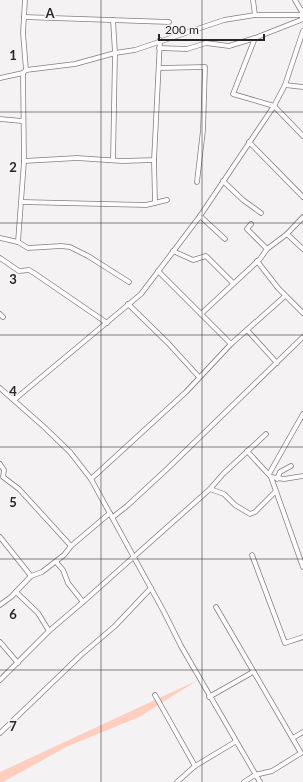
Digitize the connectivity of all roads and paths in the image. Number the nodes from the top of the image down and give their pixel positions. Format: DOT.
graph roads {
  1 [pos="25,0"];
  2 [pos="254,0"];
  3 [pos="295,0"];
  4 [pos="302,12"];
  5 [pos="255,15"];
  6 [pos="24,17"];
  7 [pos="113,20"];
  8 [pos="169,22"];
  9 [pos="303,31"];
  10 [pos="255,38"];
  11 [pos="160,40"];
  12 [pos="159,48"];
  13 [pos="115,53"];
  14 [pos="159,68"];
  15 [pos="24,71"];
  16 [pos="0,78"];
  17 [pos="285,85"];
  18 [pos="303,87"];
  19 [pos="274,106"];
  20 [pos="0,119"];
  21 [pos="22,121"];
  22 [pos="303,136"];
  23 [pos="249,142"];
  24 [pos="113,160"];
  25 [pos="154,160"];
  26 [pos="24,161"];
  27 [pos="223,181"];
  28 [pos="197,182"];
  29 [pos="303,197"];
  30 [pos="167,200"];
  31 [pos="22,202"];
  32 [pos="156,203"];
  33 [pos="261,213"];
  34 [pos="200,216"];
  35 [pos="303,217"];
  36 [pos="251,224"];
  37 [pos="287,234"];
  38 [pos="0,238"];
  39 [pos="225,239"];
  40 [pos="18,242"];
  41 [pos="267,249"];
  42 [pos="303,249"];
  43 [pos="173,251"];
  44 [pos="0,258"];
  45 [pos="257,262"];
  46 [pos="158,270"];
  47 [pos="130,282"];
  48 [pos="233,283"];
  49 [pos="285,296"];
  50 [pos="128,304"];
  51 [pos="303,313"];
  52 [pos="201,314"];
  53 [pos="107,323"];
  54 [pos="247,330"];
  55 [pos="303,337"];
  56 [pos="232,344"];
  57 [pos="276,363"];
  58 [pos="199,377"];
  59 [pos="0,388"];
  60 [pos="14,400"];
  61 [pos="303,414"];
  62 [pos="266,434"];
  63 [pos="247,451"];
  64 [pos="0,464"];
  65 [pos="291,466"];
  66 [pos="270,476"];
  67 [pos="303,476"];
  68 [pos="91,479"];
  69 [pos="277,479"];
  70 [pos="210,489"];
  71 [pos="275,492"];
  72 [pos="112,515"];
  73 [pos="0,537"];
  74 [pos="71,546"];
  75 [pos="252,555"];
  76 [pos="135,557"];
  77 [pos="56,562"];
  78 [pos="303,567"];
  79 [pos="31,576"];
  80 [pos="151,588"];
  81 [pos="16,592"];
  82 [pos="83,602"];
  83 [pos="0,605"];
  84 [pos="216,607"];
  85 [pos="49,631"];
  86 [pos="303,637"];
  87 [pos="0,642"];
  88 [pos="18,663"];
  89 [pos="253,672"];
  90 [pos="0,680"];
  91 [pos="155,695"];
  92 [pos="209,697"];
  93 [pos="303,732"];
  94 [pos="0,733"];
  95 [pos="292,738"];
  96 [pos="235,742"];
  97 [pos="302,754"];
  98 [pos="195,766"];
  99 [pos="255,775"];
  100 [pos="177,782"];
  101 [pos="244,782"];
  102 [pos="260,782"];
  1 -- 6 [label="street"];
  2 -- 5 [label="street"];
  3 -- 4 [label="street"];
  4 -- 5 [label="street"];
  4 -- 10 [label="street"];
  5 -- 11 [label="street"];
  6 -- 7 [label="street"];
  6 -- 15 [label="street"];
  7 -- 8 [label="street"];
  7 -- 13 [label="street"];
  9 -- 17 [label="street"];
  10 -- 12 [label="street"];
  10 -- 19 [label="street"];
  11 -- 12 [label="street"];
  11 -- 13 [label="street"];
  12 -- 14 [label="street"];
  13 -- 15 [label="street"];
  13 -- 24 [label="street"];
  14 -- 25 [label="street"];
  14 -- 28 [label="street"];
  15 -- 16 [label="street"];
  15 -- 21 [label="street"];
  17 -- 18 [label="street"];
  17 -- 19 [label="street"];
  19 -- 22 [label="street"];
  19 -- 23 [label="street"];
  20 -- 21 [label="street"];
  21 -- 26 [label="street"];
  23 -- 27 [label="street"];
  23 -- 29 [label="street"];
  24 -- 25 [label="street"];
  24 -- 26 [label="street"];
  25 -- 32 [label="street"];
  26 -- 31 [label="street"];
  27 -- 33 [label="street"];
  27 -- 34 [label="street"];
  30 -- 32 [label="street"];
  31 -- 32 [label="street"];
  31 -- 40 [label="street"];
  34 -- 39 [label="street"];
  34 -- 43 [label="street"];
  35 -- 37 [label="street"];
  36 -- 41 [label="street"];
  37 -- 41 [label="street"];
  37 -- 42 [label="street"];
  38 -- 40 [label="street"];
  40 -- 47 [label="street"];
  41 -- 45 [label="street"];
  43 -- 46 [label="street"];
  43 -- 48 [label="street"];
  44 -- 53 [label="street"];
  45 -- 48 [label="street"];
  45 -- 49 [label="street"];
  46 -- 50 [label="street"];
  46 -- 52 [label="street"];
  48 -- 52 [label="street"];
  49 -- 51 [label="street"];
  49 -- 54 [label="street"];
  50 -- 53 [label="street"];
  50 -- 58 [label="street"];
  52 -- 56 [label="street"];
  53 -- 60 [label="street"];
  54 -- 56 [label="street"];
  54 -- 57 [label="street"];
  55 -- 57 [label="street"];
  56 -- 58 [label="street"];
  57 -- 72 [label="street"];
  58 -- 68 [label="street"];
  59 -- 60 [label="street"];
  60 -- 68 [label="street"];
  61 -- 66 [label="street"];
  62 -- 63 [label="street"];
  63 -- 66 [label="street"];
  63 -- 70 [label="street"];
  64 -- 74 [label="street"];
  65 -- 69 [label="street"];
  66 -- 69 [label="street"];
  66 -- 71 [label="street"];
  67 -- 69 [label="street"];
  68 -- 72 [label="street"];
  70 -- 71 [label="street"];
  70 -- 76 [label="street"];
  71 -- 78 [label="street"];
  72 -- 74 [label="street"];
  72 -- 76 [label="street"];
  73 -- 79 [label="street"];
  74 -- 77 [label="street"];
  75 -- 86 [label="street"];
  76 -- 80 [label="street"];
  76 -- 82 [label="street"];
  77 -- 79 [label="street"];
  77 -- 82 [label="street"];
  79 -- 81 [label="street"];
  80 -- 92 [label="street"];
  80 -- 94 [label="street"];
  81 -- 83 [label="street"];
  81 -- 85 [label="street"];
  82 -- 85 [label="street"];
  84 -- 89 [label="street"];
  85 -- 88 [label="street"];
  87 -- 88 [label="street"];
  88 -- 90 [label="street"];
  89 -- 92 [label="street"];
  89 -- 95 [label="street"];
  91 -- 98 [label="street"];
  92 -- 96 [label="street"];
  93 -- 95 [label="street"];
  95 -- 97 [label="street"];
  96 -- 98 [label="street"];
  96 -- 99 [label="street"];
  97 -- 99 [label="street"];
  98 -- 100 [label="street"];
  99 -- 101 [label="street"];
  99 -- 102 [label="street"];
}
